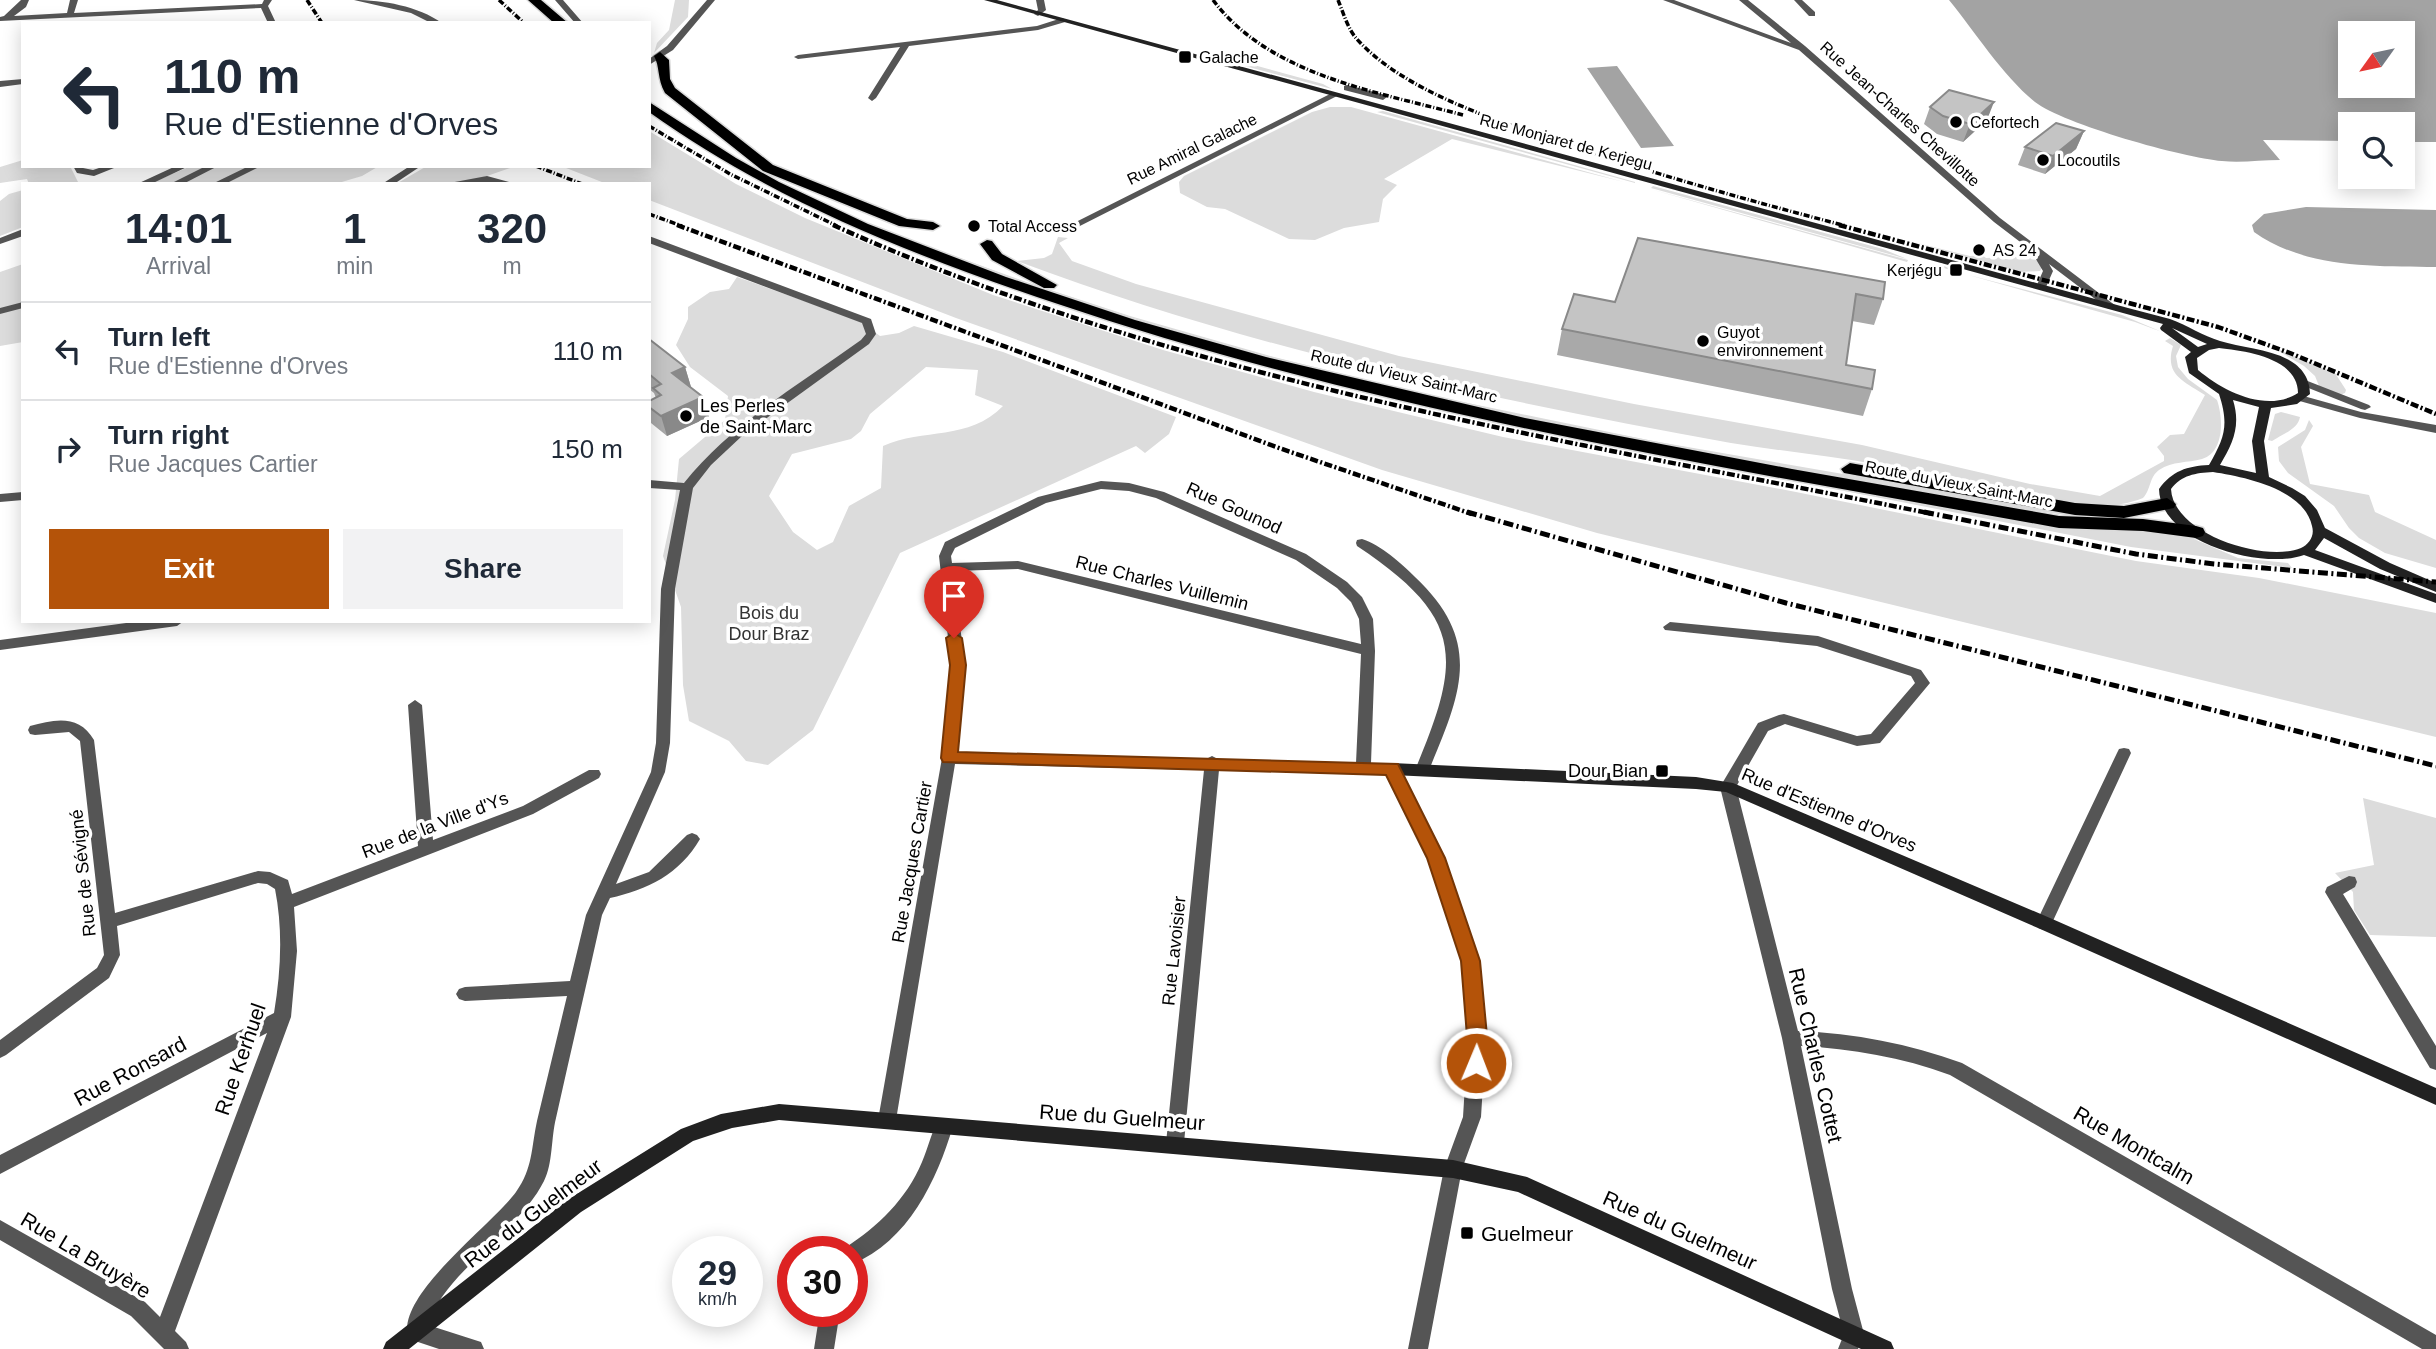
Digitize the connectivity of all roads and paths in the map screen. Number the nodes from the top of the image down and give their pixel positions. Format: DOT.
graph roads {
  1 [pos="25,0"];
  2 [pos="74,0"];
  3 [pos="358,0"];
  4 [pos="534,0"];
  5 [pos="559,0"];
  6 [pos="711,0"];
  7 [pos="988,0"];
  8 [pos="1040,0"];
  9 [pos="1667,0"];
  10 [pos="1743,0"];
  11 [pos="1798,0"];
  12 [pos="266,3"];
  13 [pos="522,6"];
  14 [pos="192,11"];
  15 [pos="94,14"];
  16 [pos="1038,14"];
  17 [pos="1812,14"];
  18 [pos="70,15"];
  19 [pos="3,19"];
  20 [pos="1062,20"];
  21 [pos="86,21"];
  22 [pos="196,21"];
  23 [pos="271,21"];
  24 [pos="434,21"];
  25 [pos="541,21"];
  26 [pos="560,21"];
  27 [pos="577,21"];
  28 [pos="906,44"];
  29 [pos="1802,48"];
  30 [pos="798,57"];
  31 [pos="655,60"];
  32 [pos="21,81"];
  33 [pos="0,84"];
  34 [pos="1347,88"];
  35 [pos="651,91"];
  36 [pos="1335,95"];
  37 [pos="1383,97"];
  38 [pos="872,98"];
  39 [pos="651,107"];
  40 [pos="78,168"];
  41 [pos="109,168"];
  42 [pos="180,168"];
  43 [pos="210,168"];
  44 [pos="228,168"];
  45 [pos="252,168"];
  46 [pos="414,168"];
  47 [pos="768,168"];
  48 [pos="241,173"];
  49 [pos="147,182"];
  50 [pos="179,182"];
  51 [pos="221,182"];
  52 [pos="390,182"];
  53 [pos="458,182"];
  54 [pos="494,182"];
  55 [pos="933,226"];
  56 [pos="1063,231"];
  57 [pos="21,233"];
  58 [pos="651,240"];
  59 [pos="0,241"];
  60 [pos="987,244"];
  61 [pos="2036,252"];
  62 [pos="1049,285"];
  63 [pos="2041,287"];
  64 [pos="21,306"];
  65 [pos="2111,306"];
  66 [pos="0,312"];
  67 [pos="2136,313"];
  68 [pos="2220,345"];
  69 [pos="2196,351"];
  70 [pos="2305,383"];
  71 [pos="2225,394"];
  72 [pos="2300,398"];
  73 [pos="2266,404"];
  74 [pos="2431,428"];
  75 [pos="2213,468"];
  76 [pos="2263,478"];
  77 [pos="651,484"];
  78 [pos="687,487"];
  79 [pos="21,496"];
  80 [pos="0,498"];
  81 [pos="2167,504"];
  82 [pos="2320,530"];
  83 [pos="2196,532"];
  84 [pos="1363,543"];
  85 [pos="2305,551"];
  86 [pos="946,567"];
  87 [pos="2436,589"];
  88 [pos="2436,599"];
  89 [pos="162,623"];
  90 [pos="1670,628"];
  91 [pos="0,645"];
  92 [pos="1368,651"];
  93 [pos="415,705"];
  94 [pos="35,730"];
  95 [pos="2124,752"];
  96 [pos="949,758"];
  97 [pos="1212,762"];
  98 [pos="1363,767"];
  99 [pos="1392,769"];
  100 [pos="1422,770"];
  101 [pos="594,774"];
  102 [pos="1728,787"];
  103 [pos="692,839"];
  104 [pos="426,849"];
  105 [pos="2349,882"];
  106 [pos="603,892"];
  107 [pos="286,903"];
  108 [pos="108,922"];
  109 [pos="2044,923"];
  110 [pos="576,988"];
  111 [pos="465,994"];
  112 [pos="282,1017"];
  113 [pos="1791,1038"];
  114 [pos="0,1050"];
  115 [pos="2436,1062"];
  116 [pos="2436,1097"];
  117 [pos="887,1120"];
  118 [pos="944,1126"];
  119 [pos="1175,1143"];
  120 [pos="0,1165"];
  121 [pos="1453,1168"];
  122 [pos="0,1229"];
  123 [pos="868,1243"];
  124 [pos="828,1327"];
  125 [pos="416,1332"];
  126 [pos="164,1334"];
  127 [pos="1851,1341"];
  128 [pos="2436,1346"];
  129 [pos="178,1349"];
  130 [pos="393,1349"];
  131 [pos="474,1349"];
  132 [pos="824,1349"];
  133 [pos="1418,1349"];
  134 [pos="1884,1349"];
  1 -- 19 [label="street"];
  2 -- 18 [label="street"];
  3 -- 24 [label="street"];
  4 -- 26 [label="highway"];
  5 -- 27 [label="street"];
  6 -- 31 [label="street"];
  7 -- 16 [label="street, Rue Monjaret de Kerjegu"];
  8 -- 16 [label="street"];
  9 -- 29 [label="street"];
  10 -- 29 [label="street, Rue Jean-Charles Chevillotte"];
  11 -- 17 [label="street"];
  12 -- 14 [label="street"];
  12 -- 23 [label="street"];
  13 -- 25 [label="highway"];
  14 -- 15 [label="street"];
  14 -- 22 [label="street"];
  15 -- 18 [label="street"];
  15 -- 21 [label="street"];
  16 -- 20 [label="street, Rue Monjaret de Kerjegu"];
  18 -- 19 [label="street"];
  20 -- 28 [label="street"];
  20 -- 36 [label="street, Rue Monjaret de Kerjegu"];
  28 -- 30 [label="street"];
  28 -- 38 [label="street"];
  29 -- 61 [label="street, Rue Jean-Charles Chevillotte"];
  31 -- 47 [label="highway"];
  32 -- 33 [label="street"];
  34 -- 37 [label="street"];
  35 -- 47 [label="highway, Route du Vieux Saint-Marc"];
  36 -- 56 [label="street, Rue Amiral Galache"];
  36 -- 63 [label="street, Rue Monjaret de Kerjegu"];
  39 -- 83 [label="highway, Route du Vieux Saint-Marc"];
  40 -- 41 [label="street"];
  42 -- 49 [label="street"];
  43 -- 50 [label="street"];
  44 -- 48 [label="street"];
  45 -- 48 [label="street"];
  46 -- 52 [label="street"];
  47 -- 55 [label="highway"];
  47 -- 62 [label="highway, Route du Vieux Saint-Marc"];
  48 -- 51 [label="street"];
  53 -- 54 [label="street"];
  57 -- 59 [label="street"];
  58 -- 78 [label="street"];
  60 -- 62 [label="highway"];
  61 -- 63 [label="street"];
  61 -- 65 [label="street, Rue Jean-Charles Chevillotte"];
  62 -- 81 [label="highway, Route du Vieux Saint-Marc"];
  63 -- 65 [label="street, Rue Monjaret de Kerjegu"];
  64 -- 66 [label="street"];
  65 -- 67 [label="street, Rue Monjaret de Kerjegu"];
  67 -- 68 [label="street, Rue Monjaret de Kerjegu"];
  67 -- 69 [label="street, Rue Monjaret de Kerjegu"];
  68 -- 69 [label="street"];
  68 -- 70 [label="street"];
  69 -- 71 [label="street"];
  70 -- 72 [label="street"];
  70 -- 74 [label="street"];
  71 -- 73 [label="street"];
  71 -- 75 [label="street"];
  72 -- 73 [label="street"];
  72 -- 74 [label="street"];
  73 -- 76 [label="street"];
  75 -- 76 [label="street"];
  75 -- 81 [label="street"];
  76 -- 82 [label="street"];
  77 -- 78 [label="street"];
  78 -- 106 [label="street"];
  79 -- 80 [label="street"];
  81 -- 83 [label="street"];
  82 -- 85 [label="street"];
  82 -- 87 [label="street"];
  83 -- 85 [label="street"];
  84 -- 100 [label="street"];
  85 -- 88 [label="street"];
  86 -- 92 [label="street, Rue Charles Vuillemin"];
  86 -- 92 [label="street, Rue Gounod"];
  86 -- 96 [label="street, Rue Jacques Cartier"];
  89 -- 91 [label="street"];
  90 -- 102 [label="street"];
  92 -- 98 [label="street, Rue Gounod"];
  93 -- 104 [label="street"];
  94 -- 108 [label="street, Rue de Sévigné"];
  95 -- 109 [label="street"];
  96 -- 97 [label="street, Rue d'Estienne d'Orves"];
  96 -- 117 [label="street, Rue Jacques Cartier"];
  97 -- 98 [label="street, Rue d'Estienne d'Orves"];
  97 -- 119 [label="street, Rue Lavoisier"];
  98 -- 99 [label="street, Rue d'Estienne d'Orves"];
  99 -- 100 [label="street, Rue d'Estienne d'Orves"];
  99 -- 121 [label="street"];
  100 -- 102 [label="street, Rue d'Estienne d'Orves"];
  101 -- 104 [label="street, Rue de la Ville d'Ys"];
  102 -- 109 [label="street, Rue d'Estienne d'Orves"];
  102 -- 113 [label="street, Rue Charles Cottet"];
  103 -- 106 [label="street"];
  104 -- 107 [label="street, Rue de la Ville d'Ys"];
  105 -- 115 [label="street"];
  106 -- 110 [label="street"];
  107 -- 108 [label="street"];
  107 -- 112 [label="street, Rue Kerhuel"];
  108 -- 114 [label="street, Rue de Sévigné"];
  109 -- 116 [label="street, Rue d'Estienne d'Orves"];
  110 -- 111 [label="street"];
  110 -- 125 [label="street"];
  112 -- 120 [label="street, Rue Ronsard"];
  112 -- 126 [label="street, Rue Kerhuel"];
  113 -- 127 [label="street, Rue Charles Cottet"];
  113 -- 128 [label="street, Rue Montcalm"];
  117 -- 118 [label="street, Rue du Guelmeur"];
  117 -- 125 [label="street, Rue du Guelmeur"];
  118 -- 119 [label="street, Rue du Guelmeur"];
  118 -- 123 [label="street"];
  119 -- 121 [label="street, Rue du Guelmeur"];
  121 -- 127 [label="street, Rue du Guelmeur"];
  121 -- 133 [label="street"];
  122 -- 126 [label="street, Rue La Bruyère"];
  124 -- 132 [label="street"];
  125 -- 130 [label="street, Rue du Guelmeur"];
  125 -- 131 [label="street"];
  126 -- 129 [label="street, Rue La Bruyère"];
  127 -- 134 [label="street, Rue du Guelmeur"];
}
